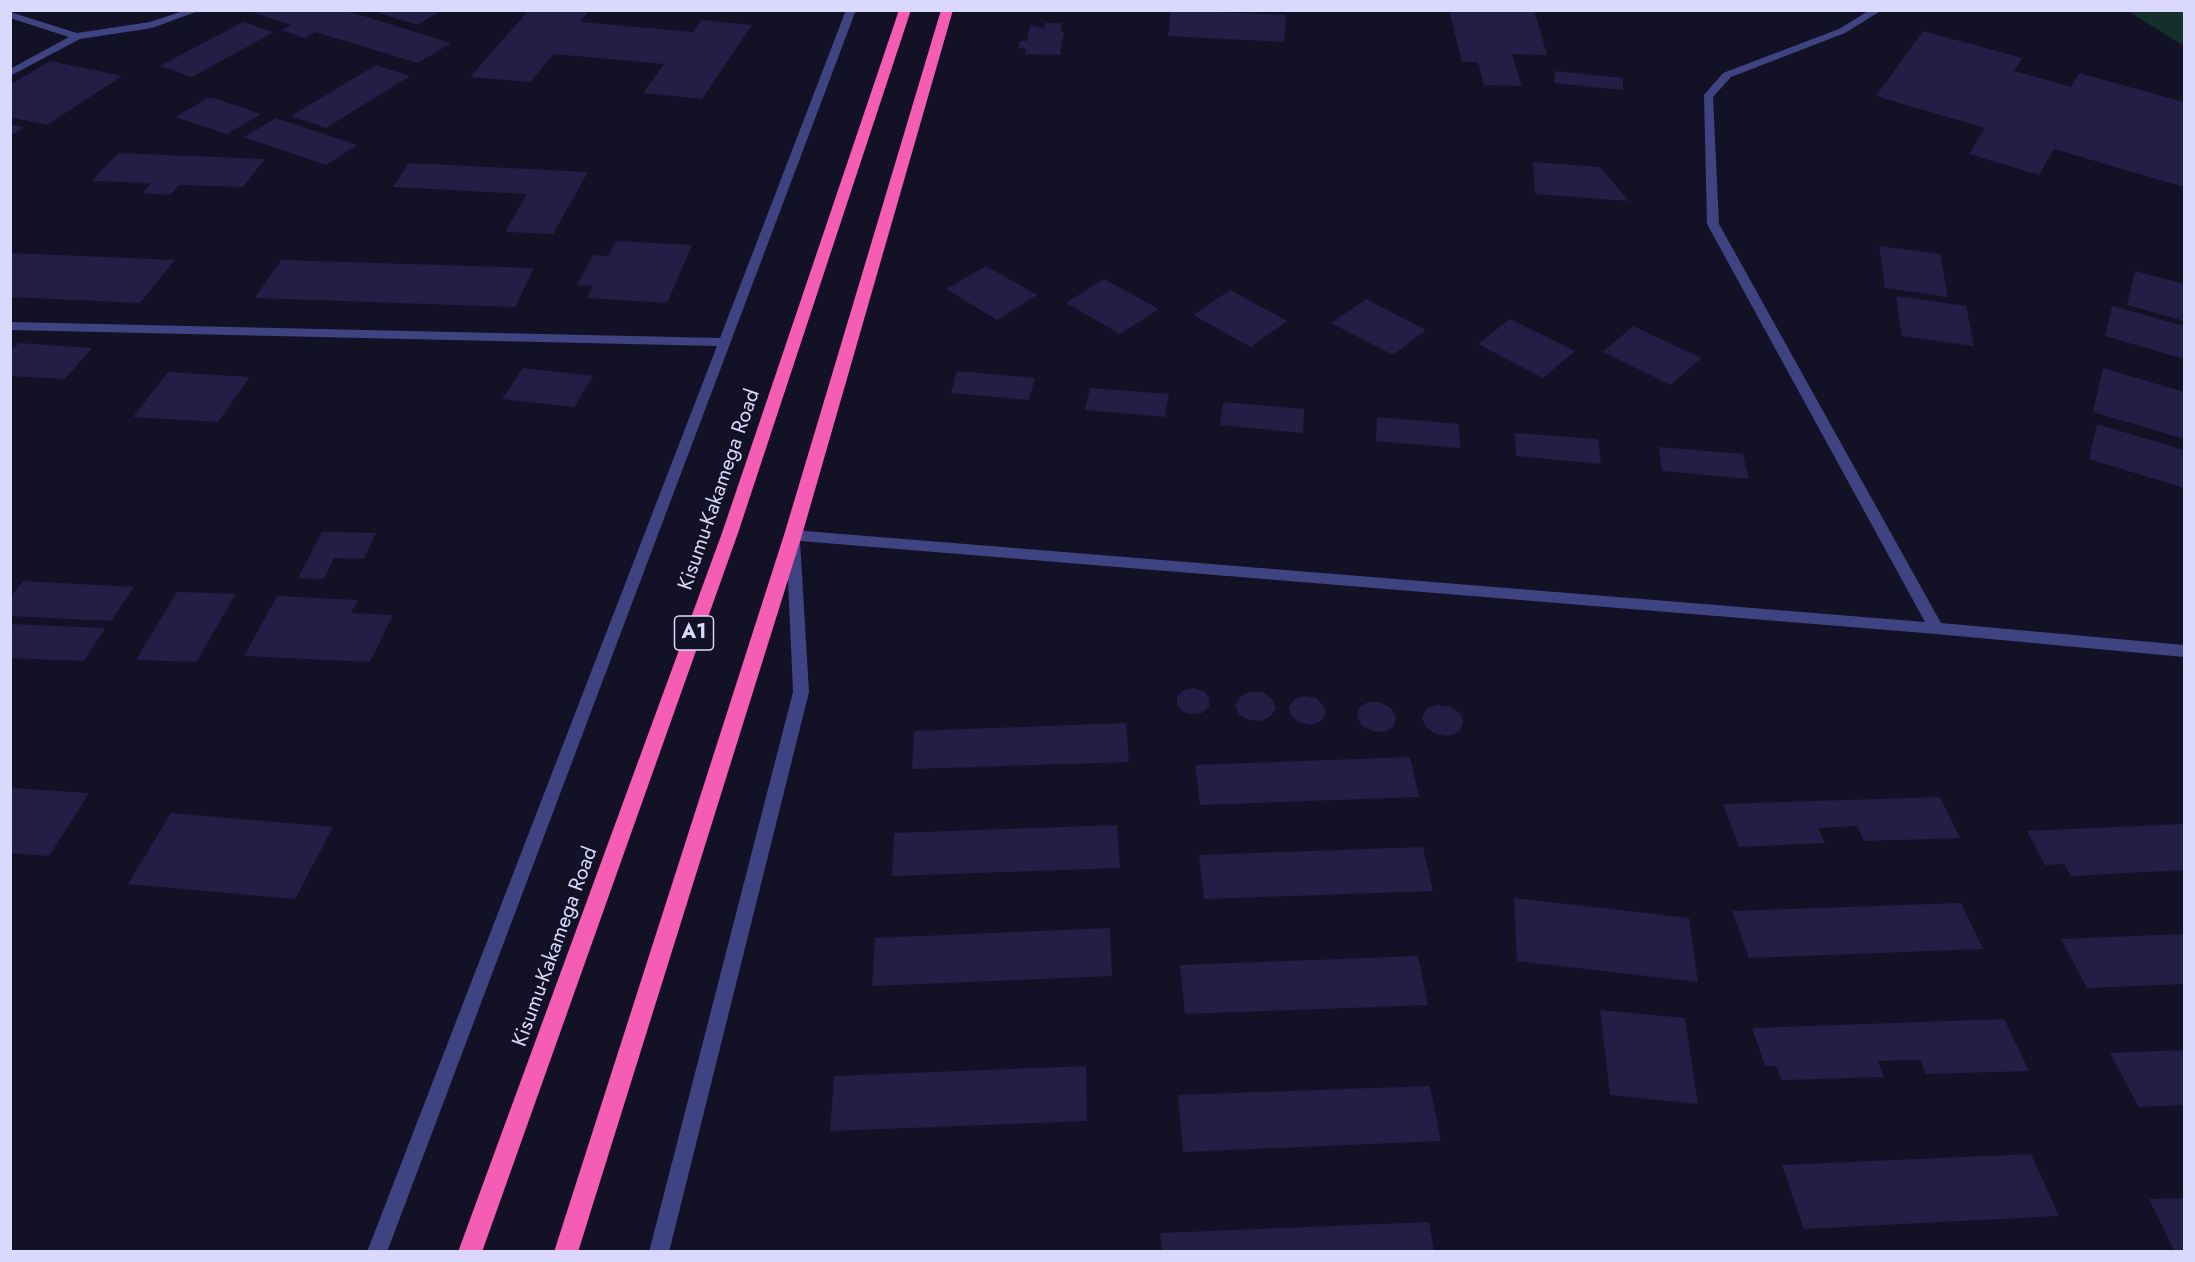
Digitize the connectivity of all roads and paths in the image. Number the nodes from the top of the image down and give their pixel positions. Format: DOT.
graph roads {
  1 [pos="197,10"];
  2 [pos="851,10"];
  3 [pos="905,10"];
  4 [pos="947,10"];
  5 [pos="1878,10"];
  6 [pos="10,15"];
  7 [pos="77,36"];
  8 [pos="10,73"];
  9 [pos="10,326"];
  10 [pos="725,342"];
  11 [pos="794,535"];
  12 [pos="1936,628"];
  13 [pos="2184,651"];
  14 [pos="377,1251"];
  15 [pos="470,1251"];
  16 [pos="566,1251"];
  17 [pos="658,1251"];
  1 -- 7 [label="street"];
  2 -- 10 [label="street"];
  3 -- 15 [label="highway, Kisumu-Kakamega Road / A1"];
  4 -- 11 [label="highway"];
  5 -- 12 [label="street"];
  6 -- 7 [label="street"];
  7 -- 8 [label="street"];
  9 -- 10 [label="street"];
  10 -- 14 [label="street"];
  11 -- 12 [label="street"];
  11 -- 16 [label="highway"];
  11 -- 17 [label="street"];
  12 -- 13 [label="street"];
}
